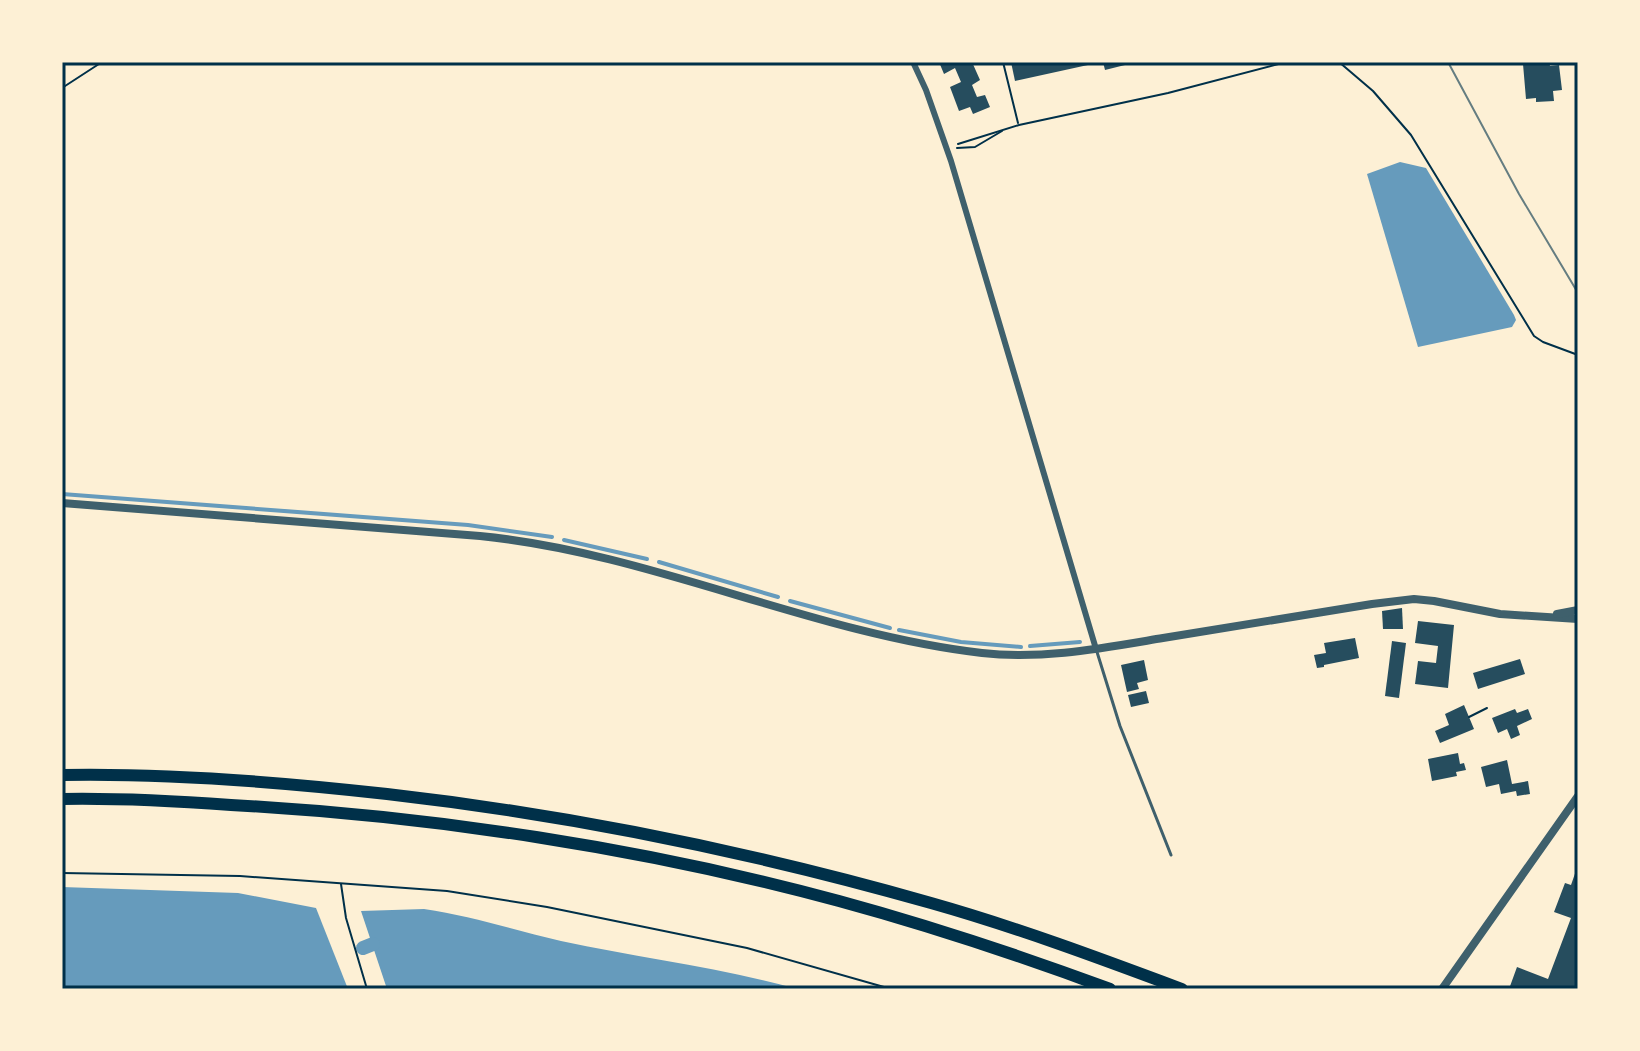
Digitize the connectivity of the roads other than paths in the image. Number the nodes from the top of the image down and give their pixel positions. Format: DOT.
graph roads {
  1 [pos="913,62"];
  2 [pos="62,503"];
  3 [pos="1578,610"];
  4 [pos="1544,616"];
  5 [pos="1578,619"];
  6 [pos="1096,649"];
  7 [pos="62,775"];
  8 [pos="1578,794"];
  9 [pos="62,799"];
  10 [pos="1171,855"];
  11 [pos="1110,989"];
  12 [pos="1182,989"];
  13 [pos="1442,989"];
  1 -- 6 [label="street"];
  2 -- 6 [label="street"];
  3 -- 4 [label="street"];
  4 -- 5 [label="street"];
  4 -- 6 [label="street"];
  6 -- 10 [label="lane"];
  7 -- 12 [label="highway"];
  8 -- 13 [label="street"];
  9 -- 11 [label="highway"];
}
